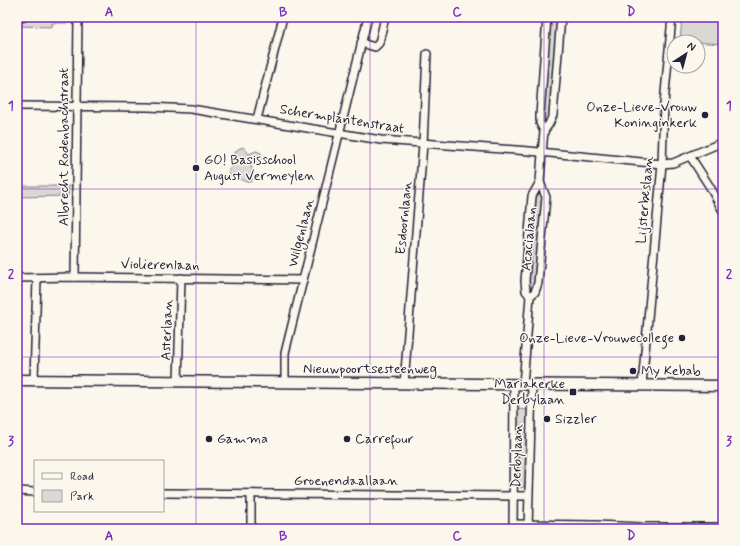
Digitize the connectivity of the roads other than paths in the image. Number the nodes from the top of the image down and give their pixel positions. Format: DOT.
graph roads {
  1 [pos="24,17"];
  2 [pos="78,17"];
  3 [pos="283,17"];
  4 [pos="368,17"];
  5 [pos="385,17"];
  6 [pos="547,17"];
  7 [pos="561,17"];
  8 [pos="672,17"];
  9 [pos="17,20"];
  10 [pos="361,43"];
  11 [pos="427,54"];
  12 [pos="17,106"];
  13 [pos="77,107"];
  14 [pos="257,119"];
  15 [pos="544,130"];
  16 [pos="338,134"];
  17 [pos="723,142"];
  18 [pos="423,144"];
  19 [pos="542,153"];
  20 [pos="690,156"];
  21 [pos="662,164"];
  22 [pos="540,182"];
  23 [pos="723,211"];
  24 [pos="75,277"];
  25 [pos="17,278"];
  26 [pos="37,278"];
  27 [pos="181,278"];
  28 [pos="303,280"];
  29 [pos="530,296"];
  30 [pos="17,380"];
  31 [pos="34,380"];
  32 [pos="178,382"];
  33 [pos="285,383"];
  34 [pos="404,384"];
  35 [pos="523,384"];
  36 [pos="642,386"];
  37 [pos="723,386"];
  38 [pos="17,491"];
  39 [pos="34,492"];
  40 [pos="164,493"];
  41 [pos="251,494"];
  42 [pos="513,496"];
  43 [pos="528,496"];
  44 [pos="513,526"];
  45 [pos="528,526"];
  46 [pos="723,527"];
  47 [pos="641,528"];
  48 [pos="251,529"];
  1 -- 9 [label="street"];
  2 -- 13 [label="street, Albrecht Rodenbachstraat"];
  3 -- 14 [label="street"];
  4 -- 10 [label="street, Wilgenlaan"];
  5 -- 10 [label="street"];
  6 -- 15 [label="street, Acacialaan"];
  7 -- 15 [label="street, Acacialaan"];
  8 -- 21 [label="street, Lijsterbeslaan"];
  10 -- 16 [label="street, Wilgenlaan"];
  11 -- 18 [label="street, Esdoornlaan"];
  12 -- 13 [label="street, Schermplantenstraat"];
  13 -- 14 [label="street, Schermplantenstraat"];
  13 -- 24 [label="street, Albrecht Rodenbachstraat"];
  14 -- 16 [label="street, Schermplantenstraat"];
  15 -- 19 [label="street, Acacialaan"];
  16 -- 18 [label="street, Schermplantenstraat"];
  16 -- 28 [label="street, Wilgenlaan"];
  17 -- 20 [label="street, Schermplantenstraat"];
  18 -- 19 [label="street, Schermplantenstraat"];
  18 -- 34 [label="street, Esdoornlaan"];
  19 -- 21 [label="street, Schermplantenstraat"];
  19 -- 22 [label="street, Acacialaan"];
  20 -- 21 [label="street, Schermplantenstraat"];
  20 -- 23 [label="street"];
  21 -- 36 [label="street, Lijsterbeslaan"];
  22 -- 29 [label="street, Acacialaan"];
  22 -- 29 [label="street, Acacialaan"];
  24 -- 26 [label="street, Violierenlaan"];
  24 -- 27 [label="street, Violierenlaan"];
  25 -- 26 [label="street, Violierenlaan"];
  26 -- 31 [label="street"];
  27 -- 28 [label="street, Violierenlaan"];
  27 -- 32 [label="street, Asterlaan"];
  28 -- 33 [label="street, Wilgenlaan"];
  29 -- 35 [label="street, Acacialaan"];
  30 -- 31 [label="main road, Nieuwpoortsesteenweg"];
  31 -- 32 [label="main road, Nieuwpoortsesteenweg"];
  32 -- 33 [label="main road, Nieuwpoortsesteenweg"];
  33 -- 34 [label="main road, Nieuwpoortsesteenweg"];
  34 -- 35 [label="main road, Nieuwpoortsesteenweg"];
  35 -- 36 [label="main road, Nieuwpoortsesteenweg"];
  35 -- 42 [label="street, Derbylaan"];
  35 -- 43 [label="street, Derbylaan"];
  36 -- 37 [label="main road, Nieuwpoortsesteenweg"];
  38 -- 39 [label="street"];
  40 -- 41 [label="street, Groenendaallaan"];
  41 -- 42 [label="street, Groenendaallaan"];
  41 -- 48 [label="street"];
  42 -- 43 [label="street, Groenendaallaan"];
  42 -- 44 [label="street, Derbylaan"];
  43 -- 45 [label="street, Derbylaan"];
  44 -- 45 [label="street"];
  45 -- 47 [label="street"];
  46 -- 47 [label="street"];
}
